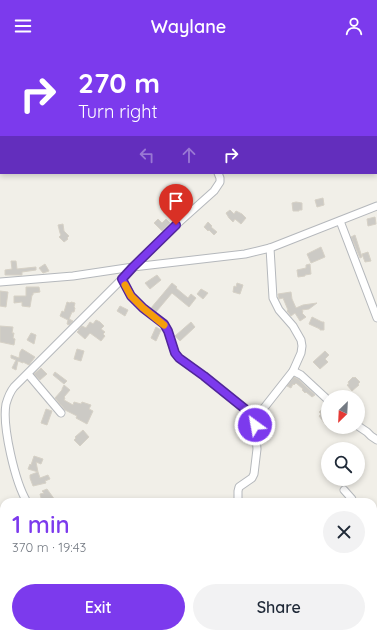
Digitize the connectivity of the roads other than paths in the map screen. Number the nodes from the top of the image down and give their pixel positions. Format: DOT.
graph roads {
  1 [pos="218,174"];
  2 [pos="377,206"];
  3 [pos="340,221"];
  4 [pos="270,248"];
  5 [pos="133,267"];
  6 [pos="122,279"];
  7 [pos="0,282"];
  8 [pos="377,318"];
  9 [pos="293,371"];
  10 [pos="28,374"];
  11 [pos="321,393"];
  12 [pos="10,394"];
  13 [pos="0,403"];
  14 [pos="61,413"];
  15 [pos="255,425"];
  16 [pos="365,431"];
  17 [pos="377,440"];
  18 [pos="344,490"];
  19 [pos="25,498"];
  20 [pos="238,498"];
  21 [pos="351,498"];
  1 -- 5 [label="street"];
  2 -- 3 [label="street"];
  3 -- 4 [label="street"];
  3 -- 8 [label="street"];
  4 -- 5 [label="street"];
  4 -- 9 [label="street"];
  5 -- 6 [label="street"];
  5 -- 7 [label="street"];
  6 -- 10 [label="street"];
  6 -- 15 [label="street"];
  9 -- 11 [label="street"];
  9 -- 15 [label="street"];
  10 -- 12 [label="street"];
  10 -- 14 [label="street"];
  12 -- 13 [label="street"];
  12 -- 19 [label="street"];
  15 -- 20 [label="street"];
  16 -- 17 [label="street"];
  18 -- 21 [label="street"];
}
